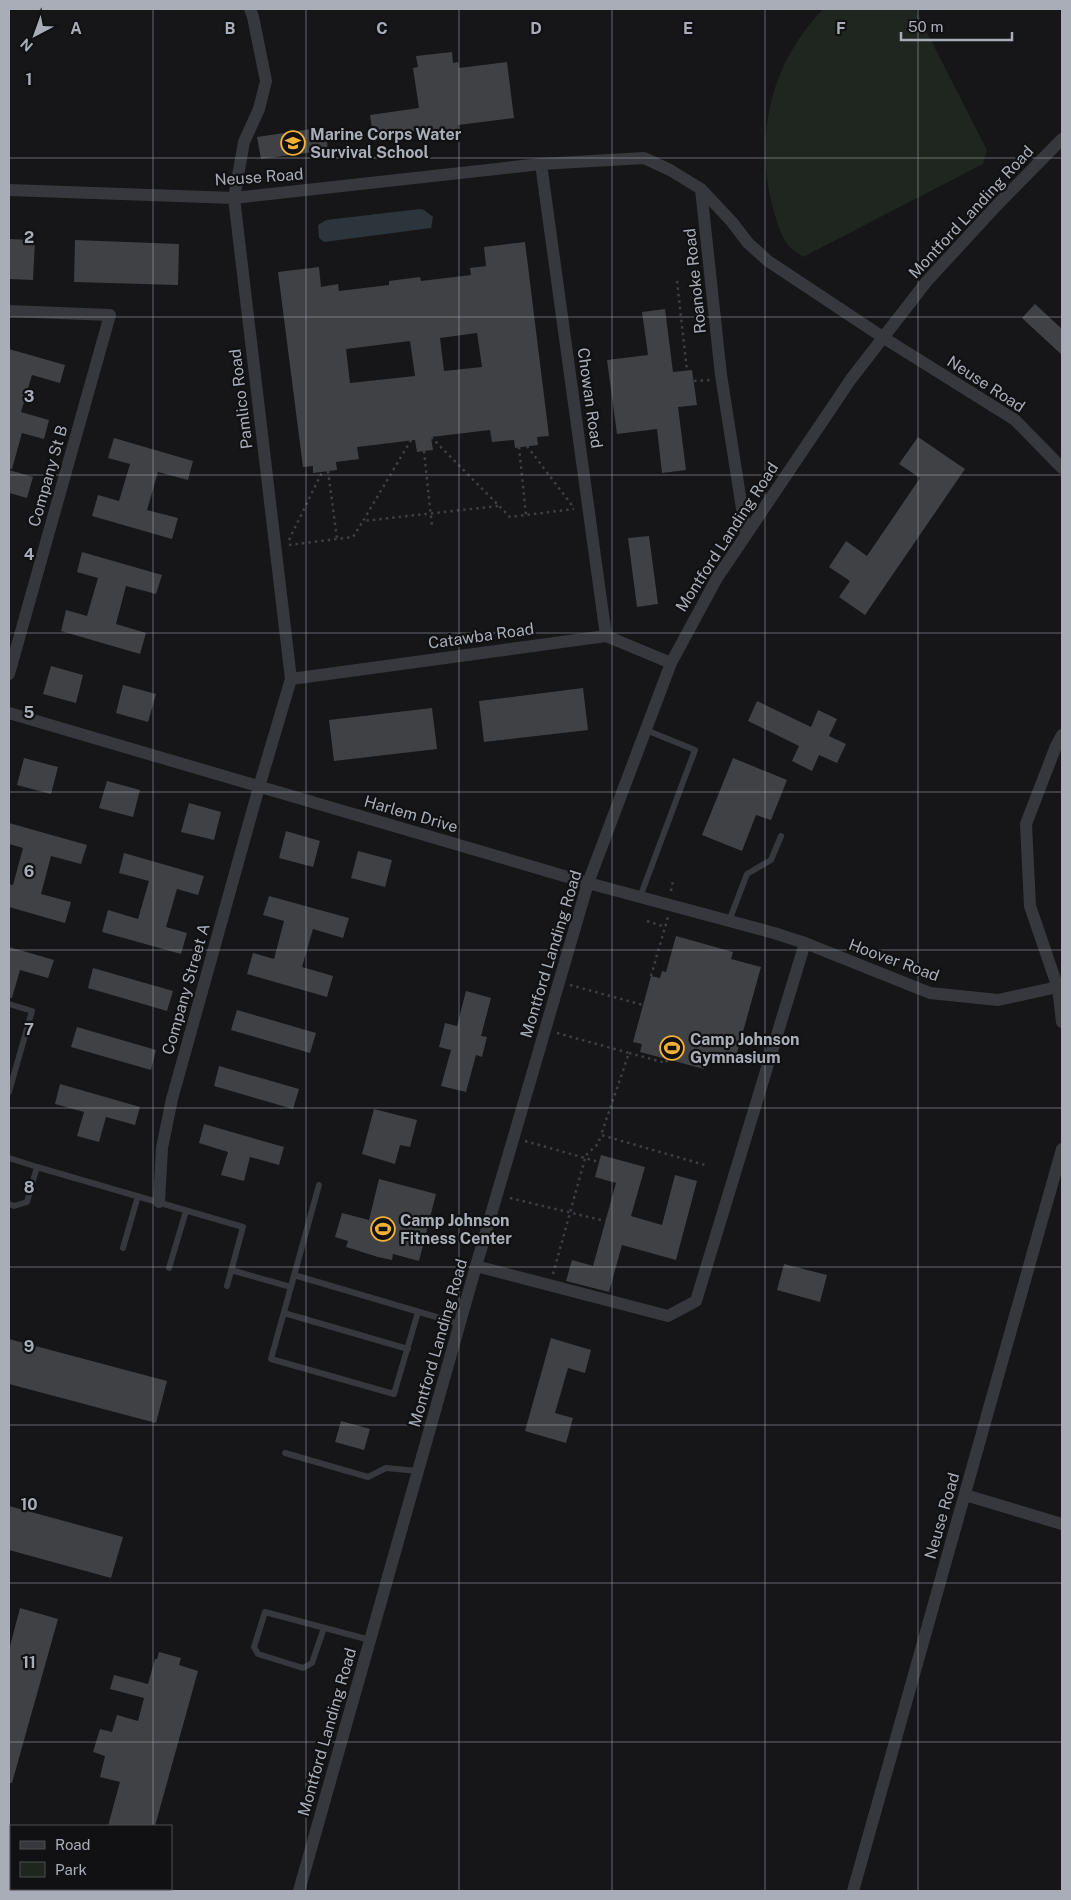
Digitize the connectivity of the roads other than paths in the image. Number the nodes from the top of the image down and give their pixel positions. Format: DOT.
graph roads {
  1 [pos="250,9"];
  2 [pos="1062,139"];
  3 [pos="541,164"];
  4 [pos="9,190"];
  5 [pos="701,190"];
  6 [pos="234,198"];
  7 [pos="9,310"];
  8 [pos="884,338"];
  9 [pos="1062,468"];
  10 [pos="746,534"];
  11 [pos="606,636"];
  12 [pos="671,663"];
  13 [pos="9,674"];
  14 [pos="291,679"];
  15 [pos="9,713"];
  16 [pos="646,730"];
  17 [pos="1062,735"];
  18 [pos="259,787"];
  19 [pos="781,836"];
  20 [pos="588,883"];
  21 [pos="640,897"];
  22 [pos="729,921"];
  23 [pos="805,943"];
  24 [pos="1060,987"];
  25 [pos="9,1004"];
  26 [pos="1062,1022"];
  27 [pos="9,1092"];
  28 [pos="1062,1149"];
  29 [pos="9,1158"];
  30 [pos="37,1167"];
  31 [pos="319,1185"];
  32 [pos="138,1196"];
  33 [pos="159,1202"];
  34 [pos="9,1204"];
  35 [pos="186,1211"];
  36 [pos="123,1248"];
  37 [pos="476,1266"];
  38 [pos="170,1268"];
  39 [pos="231,1270"];
  40 [pos="294,1275"];
  41 [pos="227,1286"];
  42 [pos="291,1287"];
  43 [pos="418,1312"];
  44 [pos="284,1313"];
  45 [pos="460,1324"];
  46 [pos="408,1349"];
  47 [pos="285,1453"];
  48 [pos="418,1471"];
  49 [pos="965,1495"];
  50 [pos="1062,1524"];
  51 [pos="324,1628"];
  52 [pos="370,1640"];
  53 [pos="300,1891"];
  54 [pos="853,1891"];
  1 -- 6 [label="street, Pamlico Road"];
  2 -- 8 [label="street, Montford Landing Road"];
  3 -- 5 [label="street"];
  3 -- 6 [label="street, Neuse Road"];
  3 -- 11 [label="street, Chowan Road"];
  4 -- 6 [label="street, Neuse Road"];
  5 -- 8 [label="street, Neuse Road"];
  5 -- 10 [label="street, Roanoke Road"];
  6 -- 14 [label="street, Pamlico Road"];
  7 -- 13 [label="street, Company St B"];
  8 -- 9 [label="street, Neuse Road"];
  8 -- 10 [label="street, Montford Landing Road"];
  10 -- 12 [label="street, Montford Landing Road"];
  11 -- 12 [label="street"];
  11 -- 14 [label="street, Catawba Road"];
  12 -- 16 [label="street, Montford Landing Road"];
  14 -- 18 [label="street, Pamlico Road"];
  15 -- 18 [label="street, Harlem Drive"];
  16 -- 20 [label="street, Montford Landing Road"];
  16 -- 21 [label="lane"];
  17 -- 24 [label="street"];
  18 -- 20 [label="street, Harlem Drive"];
  18 -- 33 [label="street, Company Street A"];
  19 -- 22 [label="lane"];
  20 -- 21 [label="street, Harlem Drive"];
  20 -- 37 [label="street, Montford Landing Road"];
  21 -- 22 [label="street, Harlem Drive"];
  22 -- 23 [label="street, Harlem Drive"];
  23 -- 24 [label="street, Hoover Road"];
  23 -- 37 [label="street"];
  24 -- 26 [label="street"];
  25 -- 27 [label="lane"];
  28 -- 49 [label="street, Neuse Road"];
  29 -- 30 [label="lane"];
  30 -- 32 [label="lane"];
  30 -- 34 [label="lane"];
  31 -- 40 [label="lane"];
  32 -- 33 [label="lane"];
  32 -- 36 [label="lane"];
  33 -- 35 [label="lane"];
  35 -- 38 [label="lane"];
  35 -- 39 [label="lane"];
  37 -- 45 [label="street, Montford Landing Road"];
  39 -- 41 [label="lane"];
  39 -- 42 [label="lane"];
  40 -- 42 [label="lane"];
  40 -- 43 [label="lane"];
  42 -- 44 [label="lane"];
  43 -- 45 [label="lane"];
  43 -- 46 [label="lane"];
  44 -- 46 [label="lane"];
  44 -- 46 [label="lane"];
  45 -- 48 [label="street, Montford Landing Road"];
  47 -- 48 [label="lane"];
  48 -- 52 [label="street, Montford Landing Road"];
  49 -- 50 [label="street"];
  49 -- 54 [label="street, Neuse Road"];
  51 -- 51 [label="lane"];
  51 -- 52 [label="lane"];
  52 -- 53 [label="street, Montford Landing Road"];
}
